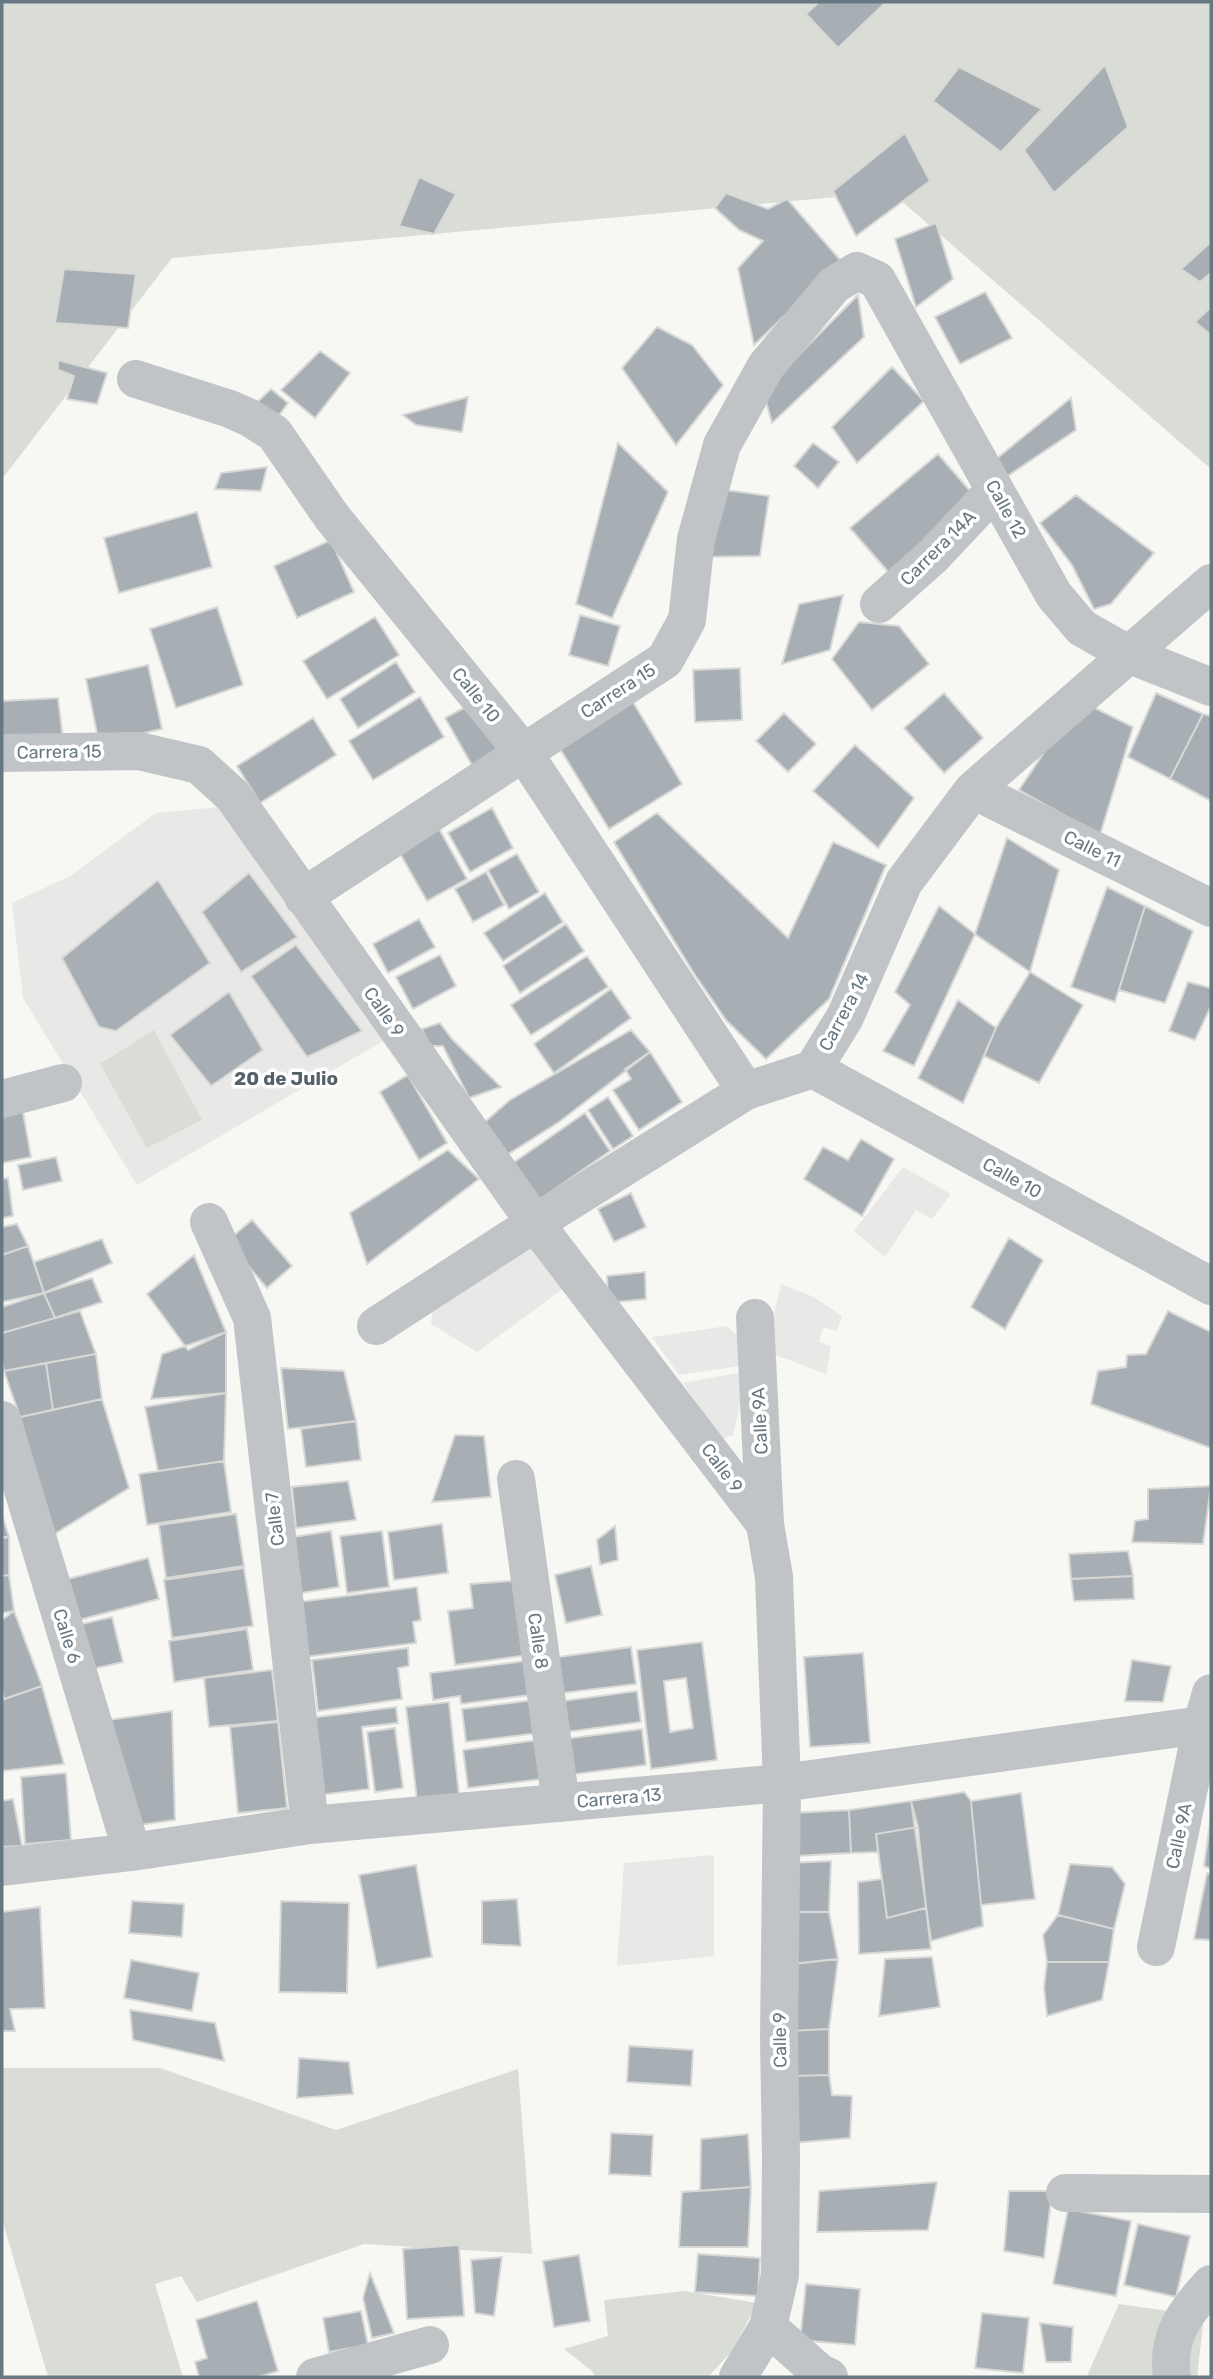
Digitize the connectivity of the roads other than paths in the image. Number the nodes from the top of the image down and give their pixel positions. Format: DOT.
graph roads {
  1 [pos="857,271"];
  2 [pos="136,379"];
  3 [pos="995,490"];
  4 [pos="1211,583"];
  5 [pos="879,604"];
  6 [pos="1128,654"];
  7 [pos="1211,687"];
  8 [pos="2,753"];
  9 [pos="524,753"];
  10 [pos="199,765"];
  11 [pos="974,790"];
  12 [pos="303,897"];
  13 [pos="1211,908"];
  14 [pos="813,1069"];
  15 [pos="63,1083"];
  16 [pos="746,1091"];
  17 [pos="2,1100"];
  18 [pos="209,1222"];
  19 [pos="534,1223"];
  20 [pos="1211,1286"];
  21 [pos="755,1318"];
  22 [pos="376,1326"];
  23 [pos="2,1420"];
  24 [pos="516,1479"];
  25 [pos="765,1524"];
  26 [pos="1208,1715"];
  27 [pos="782,1783"];
  28 [pos="561,1803"];
  29 [pos="310,1825"];
  30 [pos="132,1852"];
  31 [pos="2,1867"];
  32 [pos="1156,1947"];
  33 [pos="1065,2193"];
  34 [pos="1211,2194"];
  35 [pos="1211,2284"];
  36 [pos="768,2327"];
  37 [pos="430,2345"];
  38 [pos="315,2377"];
  39 [pos="738,2377"];
  40 [pos="829,2377"];
  41 [pos="1172,2377"];
  1 -- 3 [label="street, Calle 12"];
  1 -- 9 [label="street, Carrera 15"];
  2 -- 9 [label="street, Calle 10"];
  3 -- 5 [label="street, Carrera 14A"];
  3 -- 6 [label="street, Calle 12"];
  4 -- 6 [label="street, Carrera 14"];
  6 -- 7 [label="street, Calle 12"];
  6 -- 11 [label="street, Carrera 14"];
  8 -- 10 [label="street, Carrera 15"];
  9 -- 12 [label="street, Carrera 15"];
  9 -- 16 [label="street, Calle 10"];
  10 -- 12 [label="street, Calle 9"];
  11 -- 13 [label="street, Calle 11"];
  11 -- 14 [label="street, Carrera 14"];
  12 -- 19 [label="street, Calle 9"];
  14 -- 16 [label="street, Carrera 14"];
  14 -- 20 [label="street, Calle 10"];
  15 -- 17 [label="street"];
  16 -- 19 [label="street, Carrera 14"];
  18 -- 29 [label="street, Calle 7"];
  19 -- 22 [label="street, Carrera 14"];
  19 -- 25 [label="street, Calle 9"];
  21 -- 25 [label="street, Calle 9A"];
  23 -- 30 [label="street, Calle 6"];
  24 -- 28 [label="street, Calle 8"];
  25 -- 27 [label="street, Calle 9"];
  26 -- 27 [label="street, Carrera 13"];
  26 -- 32 [label="street, Calle 9A"];
  27 -- 28 [label="street, Carrera 13"];
  27 -- 36 [label="street, Calle 9"];
  28 -- 29 [label="street, Carrera 13"];
  29 -- 30 [label="street, Carrera 13"];
  30 -- 31 [label="street, Carrera 13"];
  33 -- 34 [label="street"];
  35 -- 41 [label="street"];
  36 -- 39 [label="street, Calle 9"];
  36 -- 40 [label="street"];
  37 -- 38 [label="street"];
}
